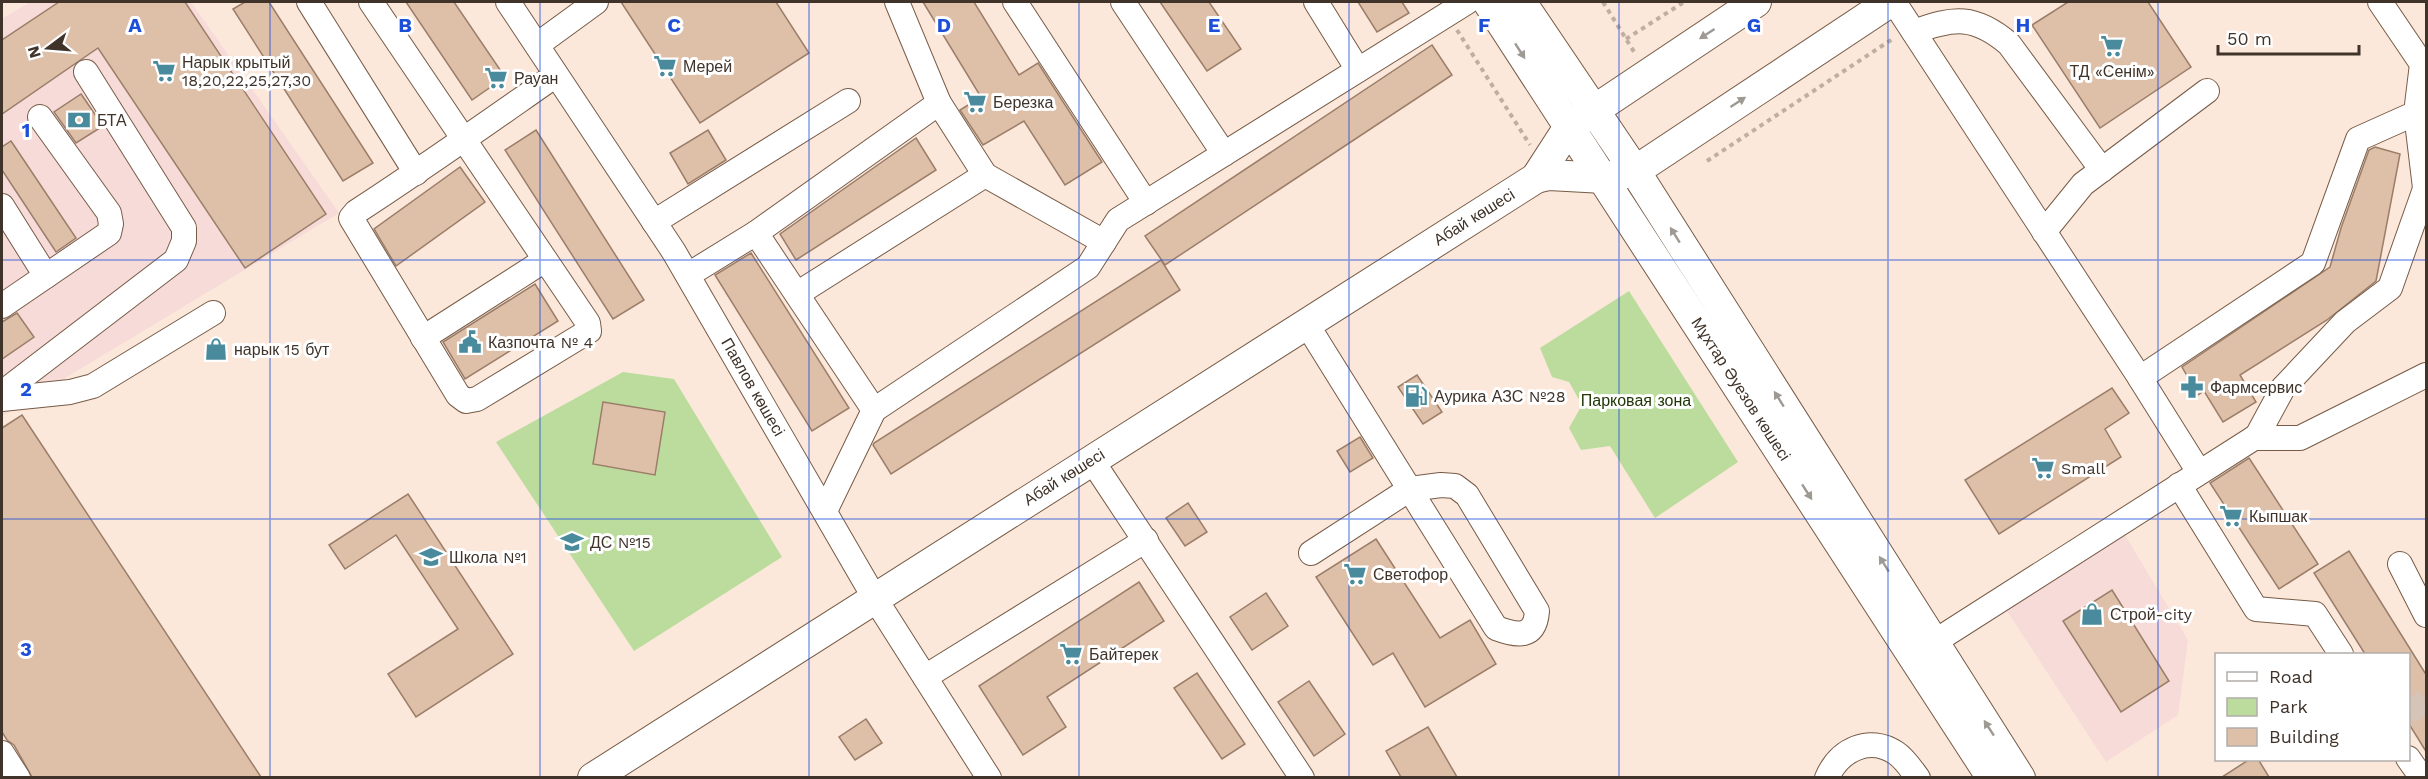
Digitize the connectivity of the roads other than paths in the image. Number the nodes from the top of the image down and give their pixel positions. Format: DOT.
graph roads {
  1 [pos="309,2"];
  2 [pos="371,2"];
  3 [pos="508,2"];
  4 [pos="596,2"];
  5 [pos="1015,2"];
  6 [pos="1123,2"];
  7 [pos="1316,2"];
  8 [pos="1488,2"];
  9 [pos="1521,2"];
  10 [pos="1756,2"];
  11 [pos="1892,2"];
  12 [pos="2380,2"];
  13 [pos="902,3"];
  14 [pos="1457,8"];
  15 [pos="1912,29"];
  16 [pos="537,45"];
  17 [pos="1358,70"];
  18 [pos="86,72"];
  19 [pos="556,75"];
  20 [pos="2207,91"];
  21 [pos="848,101"];
  22 [pos="939,103"];
  23 [pos="2416,113"];
  24 [pos="40,117"];
  25 [pos="1581,119"];
  26 [pos="464,139"];
  27 [pos="1224,154"];
  28 [pos="2102,170"];
  29 [pos="1539,171"];
  30 [pos="1635,171"];
  31 [pos="416,173"];
  32 [pos="985,175"];
  33 [pos="1604,178"];
  34 [pos="2426,187"];
  35 [pos="1146,203"];
  36 [pos="2,206"];
  37 [pos="654,222"];
  38 [pos="2044,232"];
  39 [pos="756,233"];
  40 [pos="1104,242"];
  41 [pos="545,260"];
  42 [pos="688,275"];
  43 [pos="46,276"];
  44 [pos="797,294"];
  45 [pos="2,306"];
  46 [pos="213,313"];
  47 [pos="1306,323"];
  48 [pos="423,338"];
  49 [pos="2427,375"];
  50 [pos="2140,378"];
  51 [pos="2,393"];
  52 [pos="2,399"];
  53 [pos="874,410"];
  54 [pos="2254,438"];
  55 [pos="1091,459"];
  56 [pos="2189,478"];
  57 [pos="1410,489"];
  58 [pos="825,511"];
  59 [pos="1146,540"];
  60 [pos="1311,553"];
  61 [pos="2400,564"];
  62 [pos="874,597"];
  63 [pos="2427,615"];
  64 [pos="1923,649"];
  65 [pos="2339,653"];
  66 [pos="925,677"];
  67 [pos="2,753"];
  68 [pos="2410,759"];
  69 [pos="18,777"];
  70 [pos="593,777"];
  71 [pos="989,777"];
  72 [pos="1302,777"];
  73 [pos="1827,777"];
  74 [pos="1918,777"];
  75 [pos="1992,777"];
  76 [pos="2020,777"];
  77 [pos="2422,777"];
  1 -- 31 [label="street"];
  2 -- 26 [label="street"];
  3 -- 16 [label="street, Павлов көшесі"];
  4 -- 16 [label="street"];
  5 -- 35 [label="street"];
  6 -- 27 [label="street"];
  7 -- 17 [label="street"];
  8 -- 25 [label="main road, Мұхтар Әуезов көшесі, one-way"];
  9 -- 25 [label="main road, Мұхтар Әуезов көшесі"];
  10 -- 25 [label="main road, Абай көшесі, one-way"];
  11 -- 15 [label="street"];
  30 -- 11 [label="main road, Абай көшесі, one-way"];
  12 -- 23 [label="street"];
  13 -- 22 [label="street"];
  14 -- 17 [label="street"];
  15 -- 28 [label="street"];
  15 -- 38 [label="street"];
  16 -- 19 [label="street, Павлов көшесі"];
  17 -- 27 [label="street"];
  18 -- 51 [label="street"];
  19 -- 26 [label="street"];
  19 -- 37 [label="street, Павлов көшесі"];
  20 -- 28 [label="street"];
  21 -- 37 [label="street"];
  22 -- 32 [label="street"];
  22 -- 39 [label="street"];
  23 -- 34 [label="street"];
  23 -- 50 [label="street"];
  24 -- 43 [label="street"];
  25 -- 29 [label="main road, Абай көшесі"];
  25 -- 30 [label="main road, Мұхтар Әуезов көшесі"];
  25 -- 33 [label="main road, Мұхтар Әуезов көшесі"];
  26 -- 31 [label="street"];
  26 -- 41 [label="street"];
  27 -- 35 [label="street"];
  28 -- 38 [label="street"];
  29 -- 33 [label="main road, Абай көшесі"];
  29 -- 47 [label="main road, Абай көшесі"];
  30 -- 33 [label="main road, Абай көшесі"];
  64 -- 30 [label="main road, Мұхтар Әуезов көшесі, one-way"];
  31 -- 48 [label="street"];
  32 -- 40 [label="street"];
  32 -- 44 [label="street"];
  33 -- 64 [label="main road, Мұхтар Әуезов көшесі, one-way"];
  34 -- 54 [label="street"];
  35 -- 40 [label="street"];
  36 -- 43 [label="street"];
  37 -- 42 [label="street, Павлов көшесі"];
  38 -- 50 [label="street"];
  39 -- 42 [label="street"];
  39 -- 44 [label="street"];
  40 -- 53 [label="street"];
  41 -- 48 [label="street"];
  41 -- 48 [label="street"];
  42 -- 58 [label="street, Павлов көшесі"];
  43 -- 45 [label="street"];
  44 -- 53 [label="street"];
  46 -- 52 [label="street"];
  47 -- 55 [label="main road, Абай көшесі"];
  47 -- 57 [label="street"];
  49 -- 54 [label="street"];
  50 -- 56 [label="street"];
  53 -- 58 [label="street"];
  54 -- 56 [label="street"];
  55 -- 59 [label="street"];
  55 -- 62 [label="main road, Абай көшесі"];
  56 -- 64 [label="street"];
  56 -- 65 [label="street"];
  57 -- 57 [label="street"];
  57 -- 60 [label="street"];
  58 -- 62 [label="street, Павлов көшесі"];
  59 -- 66 [label="street"];
  59 -- 72 [label="street"];
  61 -- 63 [label="street"];
  62 -- 66 [label="street, Павлов көшесі"];
  62 -- 70 [label="main road, Абай көшесі"];
  64 -- 75 [label="main road, Мұхтар Әуезов көшесі"];
  76 -- 64 [label="main road, Мұхтар Әуезов көшесі, one-way"];
  66 -- 71 [label="street, Павлов көшесі"];
  67 -- 69 [label="street"];
  68 -- 77 [label="street"];
  73 -- 74 [label="street"];
}
